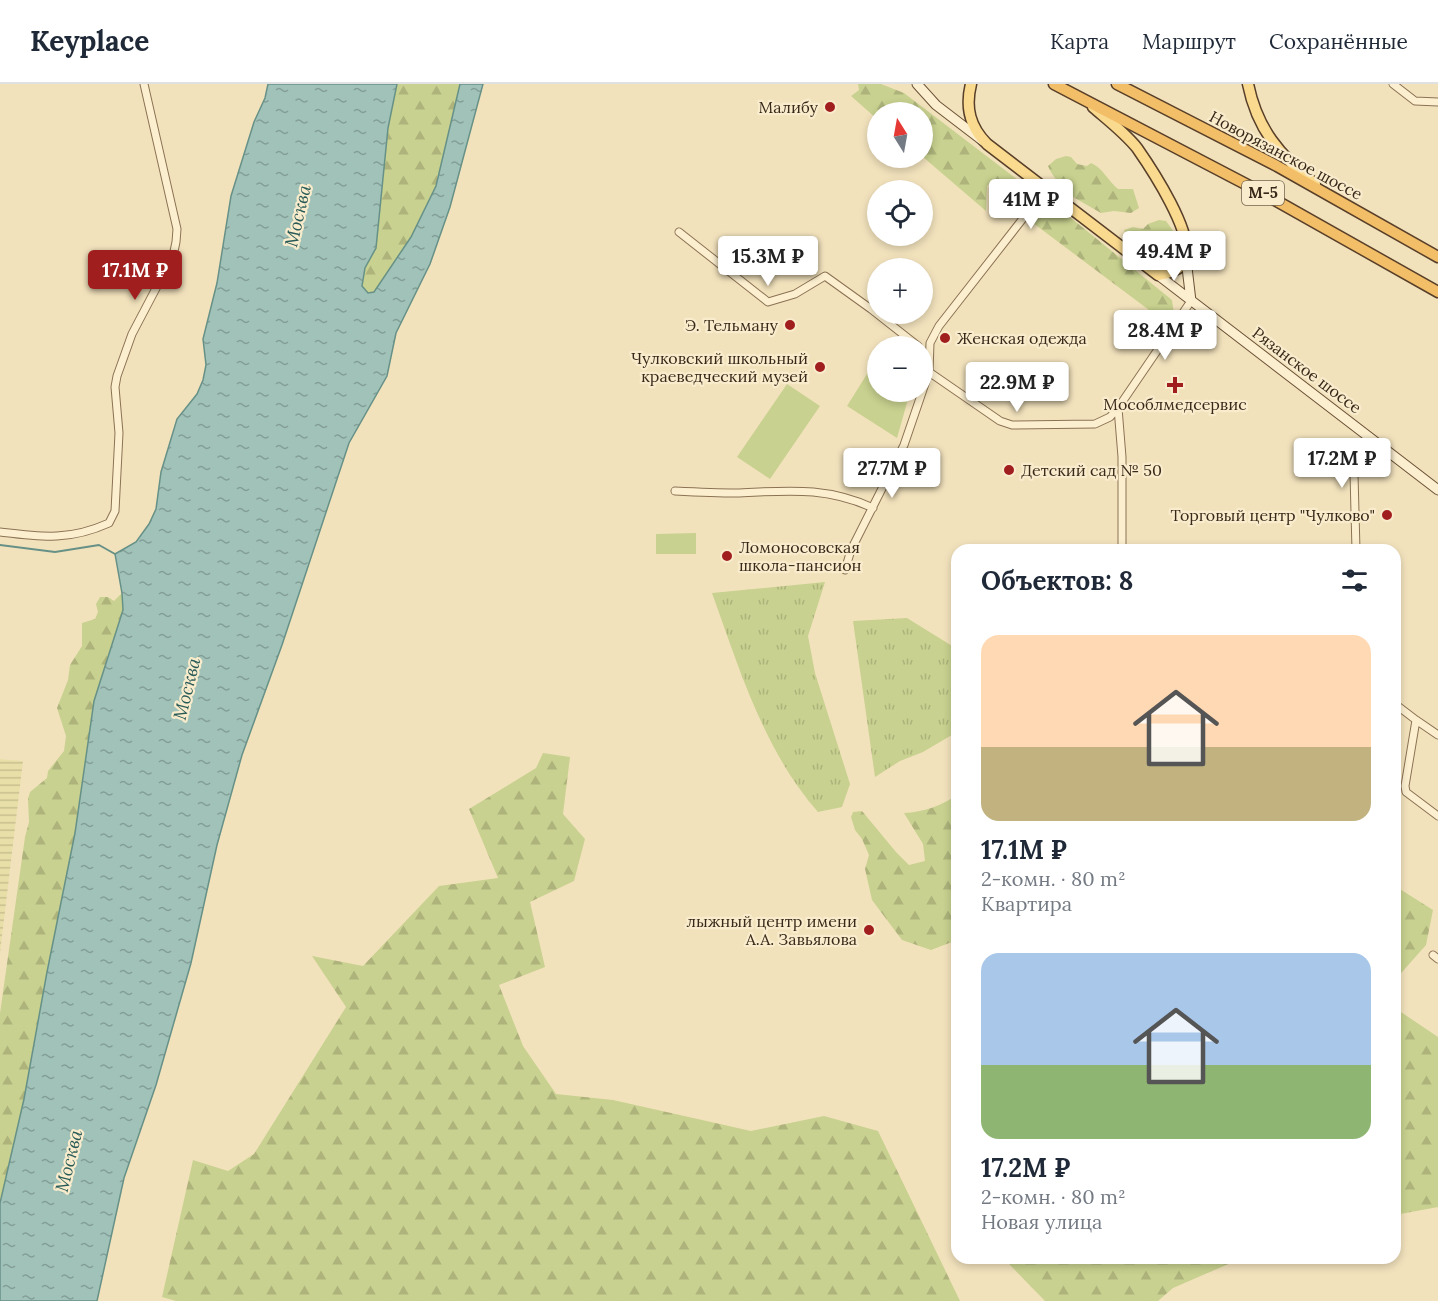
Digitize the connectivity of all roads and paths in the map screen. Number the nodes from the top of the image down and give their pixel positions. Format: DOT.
graph roads {
  1 [pos="144,84"];
  2 [pos="917,84"];
  3 [pos="971,84"];
  4 [pos="1054,84"];
  5 [pos="1117,84"];
  6 [pos="1248,84"];
  7 [pos="1393,84"];
  8 [pos="1085,100"];
  9 [pos="1438,102"];
  10 [pos="987,144"];
  11 [pos="1046,189"];
  12 [pos="1324,192"];
  13 [pos="679,232"];
  14 [pos="1435,255"];
  15 [pos="1186,259"];
  16 [pos="1158,275"];
  17 [pos="1438,292"];
  18 [pos="1191,301"];
  19 [pos="906,336"];
  20 [pos="933,337"];
  21 [pos="933,375"];
  22 [pos="919,402"];
  23 [pos="1118,408"];
  24 [pos="1378,443"];
  25 [pos="1438,490"];
  26 [pos="675,491"];
  27 [pos="873,508"];
  28 [pos="0,532"];
  29 [pos="1122,544"];
  30 [pos="1356,544"];
  31 [pos="845,570"];
  32 [pos="1401,709"];
  33 [pos="1416,720"];
  34 [pos="1438,735"];
  35 [pos="1438,816"];
  1 -- 28 [label="street"];
  2 -- 10 [label="main road"];
  3 -- 10 [label="main road"];
  4 -- 8 [label="highway, М-5"];
  5 -- 12 [label="highway, Новорязанское шоссе / М-5"];
  6 -- 12 [label="main road"];
  7 -- 9 [label="street"];
  8 -- 15 [label="main road"];
  8 -- 17 [label="highway, М-5"];
  10 -- 11 [label="main road"];
  11 -- 16 [label="main road"];
  11 -- 20 [label="street"];
  12 -- 14 [label="highway, Новорязанское шоссе / М-5"];
  13 -- 19 [label="street"];
  15 -- 16 [label="main road"];
  15 -- 18 [label="main road"];
  16 -- 18 [label="main road, Рязанское шоссе"];
  18 -- 23 [label="street"];
  18 -- 24 [label="main road, Рязанское шоссе"];
  21 -- 23 [label="street"];
  22 -- 27 [label="street"];
  23 -- 29 [label="street"];
  24 -- 25 [label="main road, Рязанское шоссе"];
  24 -- 30 [label="street"];
  26 -- 27 [label="street"];
  27 -- 31 [label="street"];
  32 -- 33 [label="street"];
  33 -- 34 [label="street"];
  33 -- 35 [label="street"];
}
